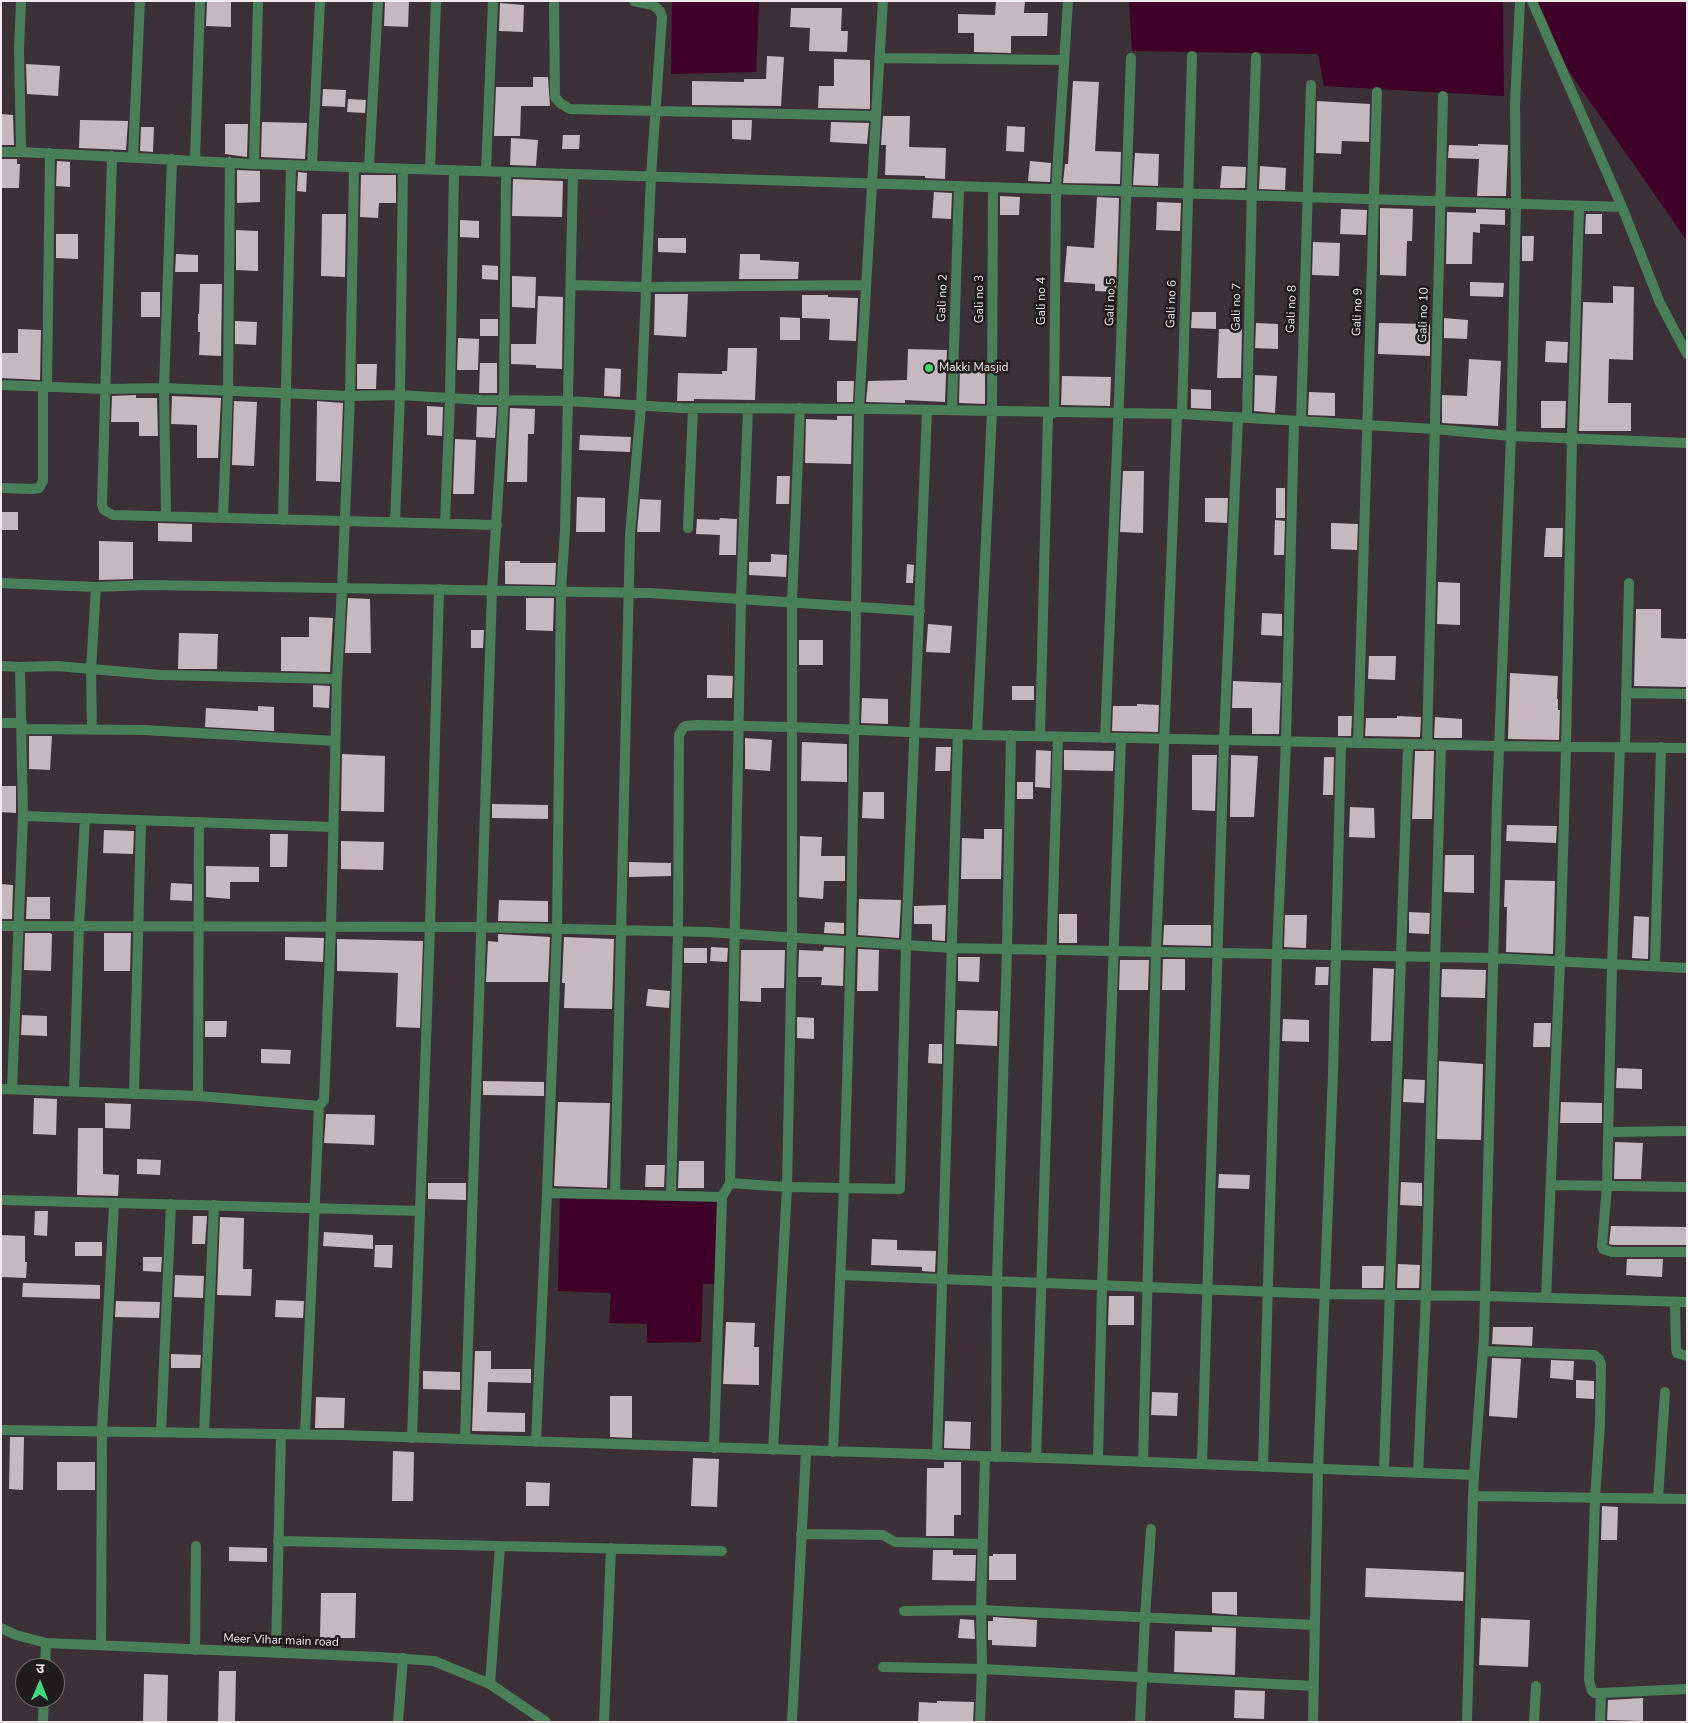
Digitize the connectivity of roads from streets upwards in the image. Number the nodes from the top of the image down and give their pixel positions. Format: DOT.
graph roads {
  1 [pos="21,1"];
  2 [pos="140,1"];
  3 [pos="200,1"];
  4 [pos="258,1"];
  5 [pos="320,1"];
  6 [pos="378,1"];
  7 [pos="436,1"];
  8 [pos="493,1"];
  9 [pos="554,1"];
  10 [pos="634,1"];
  11 [pos="883,1"];
  12 [pos="1068,1"];
  13 [pos="1520,1"];
  14 [pos="1532,1"];
  15 [pos="1192,56"];
  16 [pos="1256,56"];
  17 [pos="879,58"];
  18 [pos="1131,58"];
  19 [pos="1064,60"];
  20 [pos="1311,85"];
  21 [pos="1377,92"];
  22 [pos="1443,96"];
  23 [pos="655,112"];
  24 [pos="876,116"];
  25 [pos="1,152"];
  26 [pos="21,152"];
  27 [pos="50,153"];
  28 [pos="112,156"];
  29 [pos="133,157"];
  30 [pos="172,159"];
  31 [pos="195,160"];
  32 [pos="230,162"];
  33 [pos="254,164"];
  34 [pos="291,165"];
  35 [pos="312,166"];
  36 [pos="354,167"];
  37 [pos="369,167"];
  38 [pos="403,168"];
  39 [pos="430,169"];
  40 [pos="454,170"];
  41 [pos="486,171"];
  42 [pos="506,172"];
  43 [pos="573,174"];
  44 [pos="651,176"];
  45 [pos="872,184"];
  46 [pos="959,186"];
  47 [pos="993,188"];
  48 [pos="1056,190"];
  49 [pos="1127,192"];
  50 [pos="1188,194"];
  51 [pos="1251,196"];
  52 [pos="1307,198"];
  53 [pos="1374,200"];
  54 [pos="1440,202"];
  55 [pos="1516,204"];
  56 [pos="1579,206"];
  57 [pos="1622,207"];
  58 [pos="570,285"];
  59 [pos="866,285"];
  60 [pos="646,287"];
  61 [pos="1687,354"];
  62 [pos="1,385"];
  63 [pos="45,387"];
  64 [pos="164,388"];
  65 [pos="106,389"];
  66 [pos="228,391"];
  67 [pos="286,394"];
  68 [pos="350,396"];
  69 [pos="400,396"];
  70 [pos="450,399"];
  71 [pos="504,399"];
  72 [pos="568,401"];
  73 [pos="641,405"];
  74 [pos="693,408"];
  75 [pos="748,408"];
  76 [pos="800,408"];
  77 [pos="859,409"];
  78 [pos="927,410"];
  79 [pos="952,410"];
  80 [pos="992,411"];
  81 [pos="1051,413"];
  82 [pos="1119,413"];
  83 [pos="1180,414"];
  84 [pos="1243,418"];
  85 [pos="1298,421"];
  86 [pos="1367,425"];
  87 [pos="1434,429"];
  88 [pos="1511,436"];
  89 [pos="1572,437"];
  90 [pos="1687,443"];
  91 [pos="1,488"];
  92 [pos="166,516"];
  93 [pos="223,518"];
  94 [pos="284,520"];
  95 [pos="345,520"];
  96 [pos="395,522"];
  97 [pos="445,524"];
  98 [pos="497,525"];
  99 [pos="688,528"];
  100 [pos="1,583"];
  101 [pos="1629,583"];
  102 [pos="96,587"];
  103 [pos="342,588"];
  104 [pos="439,589"];
  105 [pos="492,590"];
  106 [pos="560,591"];
  107 [pos="629,592"];
  108 [pos="742,599"];
  109 [pos="792,602"];
  110 [pos="857,607"];
  111 [pos="920,611"];
  112 [pos="1,666"];
  113 [pos="20,667"];
  114 [pos="91,669"];
  115 [pos="336,679"];
  116 [pos="1626,693"];
  117 [pos="1687,694"];
  118 [pos="1,723"];
  119 [pos="22,726"];
  120 [pos="739,726"];
  121 [pos="792,727"];
  122 [pos="855,729"];
  123 [pos="92,730"];
  124 [pos="915,732"];
  125 [pos="958,734"];
  126 [pos="976,735"];
  127 [pos="1011,735"];
  128 [pos="1040,736"];
  129 [pos="1058,737"];
  130 [pos="1105,738"];
  131 [pos="1120,738"];
  132 [pos="1164,739"];
  133 [pos="1224,740"];
  134 [pos="335,741"];
  135 [pos="1286,742"];
  136 [pos="1341,743"];
  137 [pos="1358,743"];
  138 [pos="1408,744"];
  139 [pos="1427,744"];
  140 [pos="1441,745"];
  141 [pos="1499,746"];
  142 [pos="1566,747"];
  143 [pos="1622,747"];
  144 [pos="1661,748"];
  145 [pos="1687,748"];
  146 [pos="23,816"];
  147 [pos="85,818"];
  148 [pos="141,820"];
  149 [pos="199,822"];
  150 [pos="333,827"];
  151 [pos="1,926"];
  152 [pos="19,926"];
  153 [pos="79,926"];
  154 [pos="138,926"];
  155 [pos="199,926"];
  156 [pos="331,927"];
  157 [pos="430,927"];
  158 [pos="481,928"];
  159 [pos="557,929"];
  160 [pos="620,931"];
  161 [pos="678,932"];
  162 [pos="736,934"];
  163 [pos="792,938"];
  164 [pos="851,941"];
  165 [pos="906,945"];
  166 [pos="951,948"];
  167 [pos="1007,949"];
  168 [pos="1051,950"];
  169 [pos="1113,951"];
  170 [pos="1156,951"];
  171 [pos="1219,952"];
  172 [pos="1277,953"];
  173 [pos="1336,955"];
  174 [pos="1401,956"];
  175 [pos="1434,957"];
  176 [pos="1493,958"];
  177 [pos="1560,961"];
  178 [pos="1612,964"];
  179 [pos="1655,966"];
  180 [pos="1687,968"];
  181 [pos="7,1089"];
  182 [pos="74,1091"];
  183 [pos="134,1094"];
  184 [pos="198,1096"];
  185 [pos="318,1106"];
  186 [pos="1687,1131"];
  187 [pos="1608,1132"];
  188 [pos="730,1183"];
  189 [pos="1551,1186"];
  190 [pos="1607,1186"];
  191 [pos="1687,1186"];
  192 [pos="787,1187"];
  193 [pos="844,1188"];
  194 [pos="548,1193"];
  195 [pos="615,1194"];
  196 [pos="671,1195"];
  197 [pos="722,1197"];
  198 [pos="1,1200"];
  199 [pos="114,1203"];
  200 [pos="171,1204"];
  201 [pos="214,1205"];
  202 [pos="313,1208"];
  203 [pos="420,1211"];
  204 [pos="1687,1252"];
  205 [pos="840,1275"];
  206 [pos="943,1279"];
  207 [pos="997,1281"];
  208 [pos="1041,1283"];
  209 [pos="1102,1286"];
  210 [pos="1146,1288"];
  211 [pos="1207,1290"];
  212 [pos="1267,1292"];
  213 [pos="1325,1294"];
  214 [pos="1391,1295"];
  215 [pos="1426,1295"];
  216 [pos="1484,1296"];
  217 [pos="1546,1298"];
  218 [pos="1687,1302"];
  219 [pos="1675,1303"];
  220 [pos="1482,1351"];
  221 [pos="1687,1356"];
  222 [pos="1665,1392"];
  223 [pos="1,1430"];
  224 [pos="102,1431"];
  225 [pos="161,1432"];
  226 [pos="204,1433"];
  227 [pos="281,1434"];
  228 [pos="305,1434"];
  229 [pos="412,1438"];
  230 [pos="465,1439"];
  231 [pos="536,1442"];
  232 [pos="714,1448"];
  233 [pos="773,1450"];
  234 [pos="806,1451"];
  235 [pos="833,1452"];
  236 [pos="937,1455"];
  237 [pos="985,1456"];
  238 [pos="996,1457"];
  239 [pos="1036,1458"];
  240 [pos="1098,1460"];
  241 [pos="1143,1462"];
  242 [pos="1202,1464"];
  243 [pos="1263,1467"];
  244 [pos="1318,1469"];
  245 [pos="1384,1471"];
  246 [pos="1418,1473"];
  247 [pos="1474,1475"];
  248 [pos="1473,1496"];
  249 [pos="1595,1499"];
  250 [pos="1658,1499"];
  251 [pos="1687,1499"];
  252 [pos="1152,1529"];
  253 [pos="801,1534"];
  254 [pos="278,1541"];
  255 [pos="984,1544"];
  256 [pos="196,1546"];
  257 [pos="500,1546"];
  258 [pos="611,1548"];
  259 [pos="722,1551"];
  260 [pos="981,1610"];
  261 [pos="904,1611"];
  262 [pos="1144,1618"];
  263 [pos="1315,1625"];
  264 [pos="1,1628"];
  265 [pos="46,1643"];
  266 [pos="101,1645"];
  267 [pos="195,1650"];
  268 [pos="276,1652"];
  269 [pos="45,1658"];
  270 [pos="402,1658"];
  271 [pos="883,1668"];
  272 [pos="982,1669"];
  273 [pos="1142,1677"];
  274 [pos="490,1684"];
  275 [pos="1313,1686"];
  276 [pos="1536,1686"];
  277 [pos="1687,1689"];
  278 [pos="1601,1692"];
  279 [pos="44,1708"];
  280 [pos="43,1722"];
  281 [pos="398,1722"];
  282 [pos="546,1722"];
  283 [pos="604,1722"];
  284 [pos="792,1722"];
  285 [pos="980,1722"];
  286 [pos="1140,1722"];
  287 [pos="1313,1722"];
  288 [pos="1467,1722"];
  289 [pos="1534,1722"];
  290 [pos="1600,1722"];
  1 -- 26 [label="street"];
  2 -- 29 [label="street"];
  3 -- 31 [label="street"];
  4 -- 33 [label="street"];
  5 -- 35 [label="street"];
  6 -- 37 [label="street"];
  7 -- 39 [label="street"];
  8 -- 41 [label="street"];
  9 -- 23 [label="street"];
  10 -- 23 [label="street"];
  11 -- 17 [label="street"];
  12 -- 19 [label="street, Gali no 4"];
  13 -- 55 [label="street"];
  14 -- 57 [label="street"];
  15 -- 50 [label="street, Gali no 6"];
  16 -- 51 [label="street, Gali no 7"];
  17 -- 19 [label="street"];
  17 -- 24 [label="street"];
  18 -- 49 [label="street, Gali no 5"];
  19 -- 48 [label="street, Gali no 4"];
  20 -- 52 [label="street, Gali no 8"];
  21 -- 53 [label="street, Gali no 9"];
  22 -- 54 [label="street, Gali no 10"];
  23 -- 24 [label="street"];
  23 -- 44 [label="street"];
  24 -- 45 [label="street"];
  25 -- 26 [label="street"];
  26 -- 27 [label="street"];
  27 -- 28 [label="street"];
  27 -- 63 [label="street"];
  28 -- 29 [label="street"];
  28 -- 65 [label="street"];
  29 -- 30 [label="street"];
  30 -- 31 [label="street"];
  30 -- 64 [label="street"];
  31 -- 32 [label="street"];
  32 -- 33 [label="street"];
  32 -- 66 [label="street"];
  33 -- 34 [label="street"];
  34 -- 35 [label="street"];
  34 -- 67 [label="street"];
  35 -- 36 [label="street"];
  36 -- 37 [label="street"];
  36 -- 68 [label="street"];
  37 -- 38 [label="street"];
  38 -- 39 [label="street"];
  38 -- 69 [label="street"];
  39 -- 40 [label="street"];
  40 -- 41 [label="street"];
  40 -- 70 [label="street"];
  41 -- 42 [label="street"];
  42 -- 43 [label="street"];
  42 -- 71 [label="street"];
  43 -- 44 [label="street"];
  43 -- 58 [label="street"];
  44 -- 45 [label="street"];
  44 -- 60 [label="street"];
  45 -- 46 [label="street"];
  45 -- 59 [label="street"];
  46 -- 47 [label="street"];
  46 -- 79 [label="street, Gali no 2"];
  47 -- 48 [label="street"];
  47 -- 80 [label="street, Gali no 3"];
  48 -- 49 [label="street"];
  48 -- 81 [label="street, Gali no 4"];
  49 -- 50 [label="street"];
  49 -- 82 [label="street, Gali no 5"];
  50 -- 51 [label="street"];
  50 -- 83 [label="street, Gali no 6"];
  51 -- 52 [label="street"];
  51 -- 84 [label="street, Gali no 7"];
  52 -- 53 [label="street"];
  52 -- 85 [label="street, Gali no 8"];
  53 -- 54 [label="street"];
  53 -- 86 [label="street, Gali no 9"];
  54 -- 55 [label="street"];
  54 -- 87 [label="street, Gali no 10"];
  55 -- 56 [label="street"];
  55 -- 88 [label="street"];
  56 -- 57 [label="street"];
  56 -- 89 [label="street"];
  57 -- 61 [label="street"];
  58 -- 60 [label="street"];
  58 -- 72 [label="street"];
  59 -- 60 [label="street"];
  59 -- 77 [label="street"];
  60 -- 73 [label="street"];
  62 -- 63 [label="street"];
  63 -- 65 [label="street"];
  63 -- 91 [label="street"];
  64 -- 65 [label="street"];
  64 -- 66 [label="street"];
  64 -- 92 [label="street"];
  65 -- 92 [label="street"];
  66 -- 67 [label="street"];
  66 -- 93 [label="street"];
  67 -- 68 [label="street"];
  67 -- 94 [label="street"];
  68 -- 69 [label="street"];
  68 -- 95 [label="street"];
  69 -- 70 [label="street"];
  69 -- 96 [label="street"];
  70 -- 71 [label="street"];
  70 -- 97 [label="street"];
  71 -- 72 [label="street"];
  71 -- 98 [label="street"];
  72 -- 73 [label="street"];
  72 -- 106 [label="street"];
  73 -- 74 [label="street"];
  73 -- 107 [label="street"];
  74 -- 75 [label="street"];
  74 -- 99 [label="street"];
  75 -- 76 [label="street"];
  75 -- 108 [label="street"];
  76 -- 77 [label="street"];
  76 -- 109 [label="street"];
  77 -- 78 [label="street"];
  77 -- 110 [label="street"];
  78 -- 79 [label="street"];
  78 -- 111 [label="street"];
  79 -- 80 [label="street"];
  80 -- 81 [label="street"];
  80 -- 126 [label="street, Gali no 3"];
  81 -- 82 [label="street"];
  81 -- 128 [label="street, Gali no 4"];
  82 -- 83 [label="street"];
  82 -- 130 [label="street, Gali no 5"];
  83 -- 84 [label="street"];
  83 -- 132 [label="street, Gali no 6"];
  84 -- 85 [label="street"];
  84 -- 133 [label="street, Gali no 7"];
  85 -- 86 [label="street"];
  85 -- 135 [label="street, Gali no 8"];
  86 -- 87 [label="street"];
  86 -- 137 [label="street, Gali no 9"];
  87 -- 88 [label="street"];
  87 -- 139 [label="street, Gali no 10"];
  88 -- 89 [label="street"];
  88 -- 141 [label="street"];
  89 -- 90 [label="street"];
  89 -- 142 [label="street"];
  92 -- 93 [label="street"];
  93 -- 94 [label="street"];
  94 -- 95 [label="street"];
  95 -- 96 [label="street"];
  95 -- 103 [label="street"];
  96 -- 97 [label="street"];
  97 -- 98 [label="street"];
  98 -- 105 [label="street"];
  100 -- 102 [label="street"];
  101 -- 116 [label="street"];
  102 -- 103 [label="street"];
  102 -- 114 [label="street"];
  103 -- 104 [label="street"];
  103 -- 115 [label="street"];
  104 -- 105 [label="street"];
  104 -- 157 [label="street"];
  105 -- 106 [label="street"];
  105 -- 158 [label="street"];
  106 -- 107 [label="street"];
  106 -- 159 [label="street"];
  107 -- 108 [label="street"];
  107 -- 160 [label="street"];
  108 -- 109 [label="street"];
  108 -- 120 [label="street"];
  109 -- 110 [label="street"];
  109 -- 121 [label="street"];
  110 -- 111 [label="street"];
  110 -- 122 [label="street"];
  111 -- 124 [label="street"];
  112 -- 113 [label="street"];
  113 -- 114 [label="street"];
  113 -- 119 [label="street"];
  114 -- 115 [label="street"];
  114 -- 123 [label="street"];
  115 -- 134 [label="street"];
  116 -- 117 [label="street"];
  116 -- 143 [label="street"];
  118 -- 119 [label="street"];
  119 -- 123 [label="street"];
  119 -- 146 [label="street"];
  120 -- 121 [label="street"];
  120 -- 161 [label="street"];
  120 -- 162 [label="street"];
  121 -- 122 [label="street"];
  121 -- 163 [label="street"];
  122 -- 124 [label="street"];
  122 -- 164 [label="street"];
  123 -- 134 [label="street"];
  124 -- 125 [label="street"];
  124 -- 165 [label="street"];
  125 -- 126 [label="street"];
  125 -- 166 [label="street"];
  126 -- 127 [label="street"];
  127 -- 128 [label="street"];
  127 -- 167 [label="street"];
  128 -- 129 [label="street"];
  129 -- 130 [label="street"];
  129 -- 168 [label="street"];
  130 -- 131 [label="street"];
  131 -- 132 [label="street"];
  131 -- 169 [label="street"];
  132 -- 133 [label="street"];
  132 -- 170 [label="street, Gali no 6"];
  133 -- 135 [label="street"];
  133 -- 171 [label="street, Gali no 7"];
  134 -- 150 [label="street"];
  135 -- 136 [label="street"];
  135 -- 172 [label="street, Gali no 8"];
  136 -- 137 [label="street"];
  136 -- 173 [label="street"];
  137 -- 138 [label="street"];
  138 -- 139 [label="street"];
  138 -- 174 [label="street"];
  139 -- 140 [label="street"];
  140 -- 141 [label="street"];
  140 -- 175 [label="street"];
  141 -- 142 [label="street"];
  141 -- 176 [label="street"];
  142 -- 143 [label="street"];
  142 -- 177 [label="street"];
  143 -- 144 [label="street"];
  143 -- 178 [label="street"];
  144 -- 145 [label="street"];
  144 -- 179 [label="street"];
  146 -- 147 [label="street"];
  146 -- 152 [label="street"];
  147 -- 148 [label="street"];
  147 -- 153 [label="street"];
  148 -- 149 [label="street"];
  148 -- 154 [label="street"];
  149 -- 150 [label="street"];
  149 -- 155 [label="street"];
  150 -- 156 [label="street"];
  151 -- 152 [label="street"];
  152 -- 153 [label="street"];
  152 -- 181 [label="street"];
  153 -- 154 [label="street"];
  153 -- 182 [label="street"];
  154 -- 155 [label="street"];
  154 -- 183 [label="street"];
  155 -- 156 [label="street"];
  155 -- 184 [label="street"];
  156 -- 157 [label="street"];
  156 -- 185 [label="street"];
  157 -- 158 [label="street"];
  157 -- 203 [label="street"];
  158 -- 159 [label="street"];
  158 -- 230 [label="street"];
  159 -- 160 [label="street"];
  159 -- 194 [label="street"];
  160 -- 161 [label="street"];
  160 -- 195 [label="street"];
  161 -- 162 [label="street"];
  161 -- 196 [label="street"];
  162 -- 163 [label="street"];
  162 -- 188 [label="street"];
  163 -- 164 [label="street"];
  163 -- 192 [label="street"];
  164 -- 165 [label="street"];
  164 -- 193 [label="street"];
  165 -- 166 [label="street"];
  165 -- 193 [label="street"];
  166 -- 167 [label="street"];
  166 -- 206 [label="street"];
  167 -- 168 [label="street"];
  167 -- 207 [label="street"];
  168 -- 169 [label="street"];
  168 -- 208 [label="street"];
  169 -- 170 [label="street"];
  169 -- 209 [label="street"];
  170 -- 171 [label="street"];
  170 -- 210 [label="street, Gali no 6"];
  171 -- 172 [label="street"];
  171 -- 211 [label="street, Gali no 7"];
  172 -- 173 [label="street"];
  172 -- 212 [label="street, Gali no 8"];
  173 -- 174 [label="street"];
  173 -- 213 [label="street"];
  174 -- 175 [label="street"];
  174 -- 214 [label="street"];
  175 -- 176 [label="street"];
  175 -- 215 [label="street"];
  176 -- 177 [label="street"];
  176 -- 216 [label="street"];
  177 -- 178 [label="street"];
  177 -- 189 [label="street"];
  178 -- 179 [label="street"];
  178 -- 187 [label="street"];
  179 -- 180 [label="street"];
  181 -- 182 [label="street"];
  182 -- 183 [label="street"];
  183 -- 184 [label="street"];
  184 -- 185 [label="street"];
  185 -- 202 [label="street"];
  186 -- 187 [label="street"];
  187 -- 190 [label="street"];
  188 -- 192 [label="street"];
  188 -- 197 [label="street"];
  189 -- 190 [label="street"];
  189 -- 217 [label="street"];
  190 -- 191 [label="street"];
  190 -- 204 [label="street"];
  192 -- 193 [label="street"];
  192 -- 233 [label="street"];
  193 -- 205 [label="street"];
  194 -- 195 [label="street"];
  194 -- 231 [label="street"];
  195 -- 196 [label="street"];
  196 -- 197 [label="street"];
  197 -- 232 [label="street"];
  198 -- 199 [label="street"];
  199 -- 200 [label="street"];
  199 -- 224 [label="street"];
  200 -- 201 [label="street"];
  200 -- 225 [label="street"];
  201 -- 202 [label="street"];
  201 -- 226 [label="street"];
  202 -- 203 [label="street"];
  202 -- 228 [label="street"];
  203 -- 229 [label="street"];
  205 -- 206 [label="street"];
  205 -- 235 [label="street"];
  206 -- 207 [label="street"];
  206 -- 236 [label="street"];
  207 -- 208 [label="street"];
  207 -- 238 [label="street"];
  208 -- 209 [label="street"];
  208 -- 239 [label="street"];
  209 -- 210 [label="street"];
  209 -- 240 [label="street"];
  210 -- 211 [label="street"];
  210 -- 241 [label="street, Gali no 6"];
  211 -- 212 [label="street"];
  211 -- 242 [label="street, Gali no 7"];
  212 -- 213 [label="street"];
  212 -- 243 [label="street, Gali no 8"];
  213 -- 214 [label="street"];
  213 -- 244 [label="street"];
  214 -- 215 [label="street"];
  214 -- 245 [label="street"];
  215 -- 216 [label="street"];
  215 -- 246 [label="street"];
  216 -- 217 [label="street"];
  216 -- 220 [label="street"];
  217 -- 219 [label="street"];
  218 -- 219 [label="street"];
  219 -- 221 [label="street"];
  220 -- 247 [label="street"];
  220 -- 249 [label="street"];
  222 -- 250 [label="street"];
  223 -- 224 [label="street"];
  224 -- 225 [label="street"];
  224 -- 266 [label="street"];
  225 -- 226 [label="street"];
  226 -- 227 [label="street"];
  227 -- 228 [label="street"];
  227 -- 254 [label="street"];
  228 -- 229 [label="street"];
  229 -- 230 [label="street"];
  230 -- 231 [label="street"];
  231 -- 232 [label="street"];
  232 -- 233 [label="street"];
  233 -- 234 [label="street"];
  234 -- 235 [label="street"];
  234 -- 253 [label="street"];
  235 -- 236 [label="street"];
  236 -- 237 [label="street"];
  237 -- 238 [label="street"];
  237 -- 255 [label="street"];
  238 -- 239 [label="street"];
  239 -- 240 [label="street"];
  240 -- 241 [label="street"];
  241 -- 242 [label="street"];
  242 -- 243 [label="street"];
  243 -- 244 [label="street"];
  244 -- 245 [label="street"];
  244 -- 263 [label="street"];
  245 -- 246 [label="street"];
  246 -- 247 [label="street"];
  247 -- 248 [label="street"];
  248 -- 249 [label="street"];
  248 -- 288 [label="street"];
  249 -- 250 [label="street"];
  249 -- 278 [label="street"];
  250 -- 251 [label="street"];
  252 -- 262 [label="street"];
  253 -- 255 [label="street"];
  253 -- 284 [label="street"];
  254 -- 257 [label="street"];
  254 -- 268 [label="street"];
  255 -- 260 [label="street"];
  256 -- 267 [label="street"];
  257 -- 258 [label="street"];
  257 -- 274 [label="street"];
  258 -- 259 [label="street"];
  258 -- 283 [label="street"];
  260 -- 261 [label="street"];
  260 -- 262 [label="street"];
  260 -- 272 [label="street"];
  262 -- 263 [label="street"];
  262 -- 273 [label="street"];
  263 -- 275 [label="street"];
  264 -- 265 [label="street, Meer Vihar main road"];
  265 -- 266 [label="street, Meer Vihar main road"];
  265 -- 269 [label="street"];
  266 -- 267 [label="street, Meer Vihar main road"];
  267 -- 268 [label="street, Meer Vihar main road"];
  268 -- 270 [label="street, Meer Vihar main road"];
  270 -- 274 [label="street, Meer Vihar main road"];
  270 -- 281 [label="street"];
  271 -- 272 [label="street"];
  272 -- 273 [label="street"];
  272 -- 285 [label="street"];
  273 -- 275 [label="street"];
  273 -- 286 [label="street"];
  274 -- 282 [label="street, Meer Vihar main road"];
  275 -- 287 [label="street"];
  276 -- 289 [label="street"];
  277 -- 278 [label="street"];
  278 -- 290 [label="street"];
  279 -- 280 [label="street"];
}
